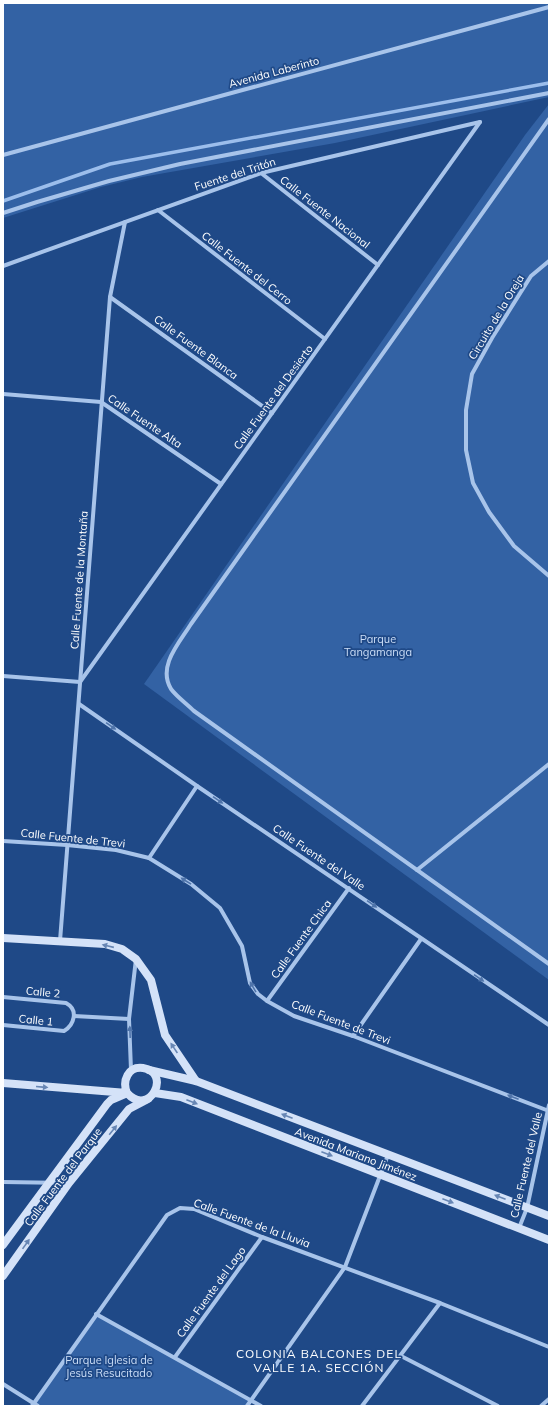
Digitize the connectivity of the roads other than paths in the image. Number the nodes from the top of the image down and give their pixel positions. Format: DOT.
graph roads {
  1 [pos="549,7"];
  2 [pos="549,93"];
  3 [pos="549,119"];
  4 [pos="480,122"];
  5 [pos="3,155"];
  6 [pos="261,173"];
  7 [pos="158,210"];
  8 [pos="3,214"];
  9 [pos="125,222"];
  10 [pos="549,261"];
  11 [pos="378,265"];
  12 [pos="3,266"];
  13 [pos="110,297"];
  14 [pos="325,339"];
  15 [pos="3,394"];
  16 [pos="101,402"];
  17 [pos="272,413"];
  18 [pos="221,484"];
  19 [pos="549,576"];
  20 [pos="3,676"];
  21 [pos="80,682"];
  22 [pos="79,704"];
  23 [pos="549,764"];
  24 [pos="197,786"];
  25 [pos="3,841"];
  26 [pos="67,845"];
  27 [pos="149,858"];
  28 [pos="417,870"];
  29 [pos="349,888"];
  30 [pos="3,938"];
  31 [pos="421,939"];
  32 [pos="60,941"];
  33 [pos="136,959"];
  34 [pos="549,964"];
  35 [pos="3,997"];
  36 [pos="268,1001"];
  37 [pos="74,1016"];
  38 [pos="129,1019"];
  39 [pos="3,1025"];
  40 [pos="549,1025"];
  41 [pos="353,1036"];
  42 [pos="149,1070"];
  43 [pos="131,1071"];
  44 [pos="196,1081"];
  45 [pos="3,1083"];
  46 [pos="86,1090"];
  47 [pos="127,1093"];
  48 [pos="155,1093"];
  49 [pos="148,1099"];
  50 [pos="549,1104"];
  51 [pos="103,1109"];
  52 [pos="548,1111"];
  53 [pos="388,1155"];
  54 [pos="380,1175"];
  55 [pos="3,1182"];
  56 [pos="48,1183"];
  57 [pos="69,1183"];
  58 [pos="527,1208"];
  59 [pos="549,1216"];
  60 [pos="519,1228"];
  61 [pos="262,1236"];
  62 [pos="549,1240"];
  63 [pos="3,1245"];
  64 [pos="345,1267"];
  65 [pos="3,1276"];
  66 [pos="440,1302"];
  67 [pos="96,1314"];
  68 [pos="549,1347"];
  69 [pos="401,1356"];
  70 [pos="175,1358"];
  71 [pos="3,1384"];
  72 [pos="549,1399"];
  73 [pos="251,1400"];
  74 [pos="35,1405"];
  75 [pos="247,1406"];
  76 [pos="261,1406"];
  77 [pos="362,1406"];
  78 [pos="498,1406"];
  79 [pos="541,1406"];
  1 -- 5 [label="street, Avenida Laberinto"];
  2 -- 8 [label="street"];
  3 -- 28 [label="street"];
  4 -- 6 [label="street, Fuente del Tritón"];
  4 -- 11 [label="street, Calle Fuente del Desierto"];
  6 -- 7 [label="street, Fuente del Tritón"];
  6 -- 11 [label="street, Calle Fuente Nacional"];
  7 -- 9 [label="street, Fuente del Tritón"];
  7 -- 14 [label="street, Calle Fuente del Cerro"];
  9 -- 12 [label="street, Fuente del Tritón"];
  9 -- 13 [label="street, Calle Fuente de la Montaña"];
  10 -- 19 [label="street, Circuito de la Oreja"];
  11 -- 14 [label="street, Calle Fuente del Desierto"];
  13 -- 16 [label="street, Calle Fuente de la Montaña"];
  13 -- 17 [label="street, Calle Fuente Blanca"];
  14 -- 17 [label="street, Calle Fuente del Desierto"];
  15 -- 16 [label="street, Calle Fuente Alta"];
  16 -- 18 [label="street, Calle Fuente Alta"];
  16 -- 21 [label="street, Calle Fuente de la Montaña"];
  17 -- 18 [label="street, Calle Fuente del Desierto"];
  18 -- 21 [label="street, Calle Fuente del Desierto"];
  20 -- 21 [label="street"];
  21 -- 22 [label="street, Calle Fuente de la Montaña"];
  22 -- 24 [label="street, Calle Fuente del Valle, one-way"];
  22 -- 26 [label="street, Calle Fuente de la Montaña"];
  23 -- 28 [label="street"];
  24 -- 27 [label="street"];
  24 -- 29 [label="street, Calle Fuente del Valle, one-way"];
  25 -- 26 [label="street, Calle Fuente de Trevi"];
  26 -- 27 [label="street, Calle Fuente de Trevi"];
  26 -- 32 [label="street, Calle Fuente de la Montaña"];
  36 -- 27 [label="street, Calle Fuente de Trevi, one-way"];
  28 -- 34 [label="street"];
  29 -- 31 [label="street, Calle Fuente del Valle, one-way"];
  29 -- 36 [label="street, Calle Fuente Chica"];
  30 -- 32 [label="street"];
  31 -- 40 [label="street, Calle Fuente del Valle, one-way"];
  31 -- 41 [label="street"];
  33 -- 32 [label="street, one-way"];
  33 -- 38 [label="street"];
  44 -- 33 [label="street, one-way"];
  35 -- 37 [label="street, Calle 2"];
  36 -- 41 [label="street, Calle Fuente de Trevi"];
  37 -- 38 [label="street"];
  37 -- 39 [label="street, Calle 1"];
  43 -- 38 [label="street, one-way"];
  52 -- 41 [label="street, Calle Fuente de Trevi, one-way"];
  42 -- 43 [label="street, Avenida Mariano Jiménez"];
  42 -- 44 [label="street, Avenida Mariano Jiménez"];
  42 -- 48 [label="street"];
  43 -- 47 [label="street"];
  53 -- 44 [label="street, Avenida Mariano Jiménez, one-way"];
  45 -- 46 [label="street, one-way"];
  46 -- 47 [label="street"];
  46 -- 51 [label="street"];
  47 -- 49 [label="street"];
  47 -- 51 [label="street, Calle Fuente del Parque"];
  48 -- 49 [label="street"];
  48 -- 54 [label="street, Avenida Mariano Jiménez, one-way"];
  57 -- 49 [label="street, Calle Fuente del Parque, one-way"];
  50 -- 52 [label="street, Calle Fuente del Valle"];
  51 -- 56 [label="street, Calle Fuente del Parque"];
  52 -- 58 [label="street, Calle Fuente del Valle"];
  53 -- 54 [label="street"];
  58 -- 53 [label="street, Avenida Mariano Jiménez, one-way"];
  54 -- 60 [label="street, Avenida Mariano Jiménez, one-way"];
  54 -- 64 [label="street"];
  55 -- 56 [label="street"];
  56 -- 57 [label="street"];
  56 -- 63 [label="street, Calle Fuente del Parque"];
  65 -- 57 [label="street, Calle Fuente del Parque, one-way"];
  58 -- 59 [label="street, Avenida Mariano Jiménez"];
  58 -- 60 [label="street, Calle Fuente del Valle"];
  60 -- 62 [label="street, Avenida Mariano Jiménez"];
  61 -- 64 [label="street, Calle Fuente de la Lluvia"];
  61 -- 67 [label="street, Calle Fuente de la Lluvia"];
  61 -- 70 [label="street, Calle Fuente del Lago"];
  64 -- 66 [label="street, Calle Fuente de la Lluvia"];
  64 -- 73 [label="street"];
  66 -- 68 [label="street, Calle Fuente de la Lluvia"];
  66 -- 69 [label="street"];
  67 -- 70 [label="street"];
  67 -- 74 [label="street, Calle Fuente de la Lluvia"];
  69 -- 77 [label="street"];
  69 -- 78 [label="street"];
  70 -- 73 [label="street"];
  71 -- 74 [label="street"];
  72 -- 79 [label="street"];
  73 -- 75 [label="street"];
  73 -- 76 [label="street"];
}
